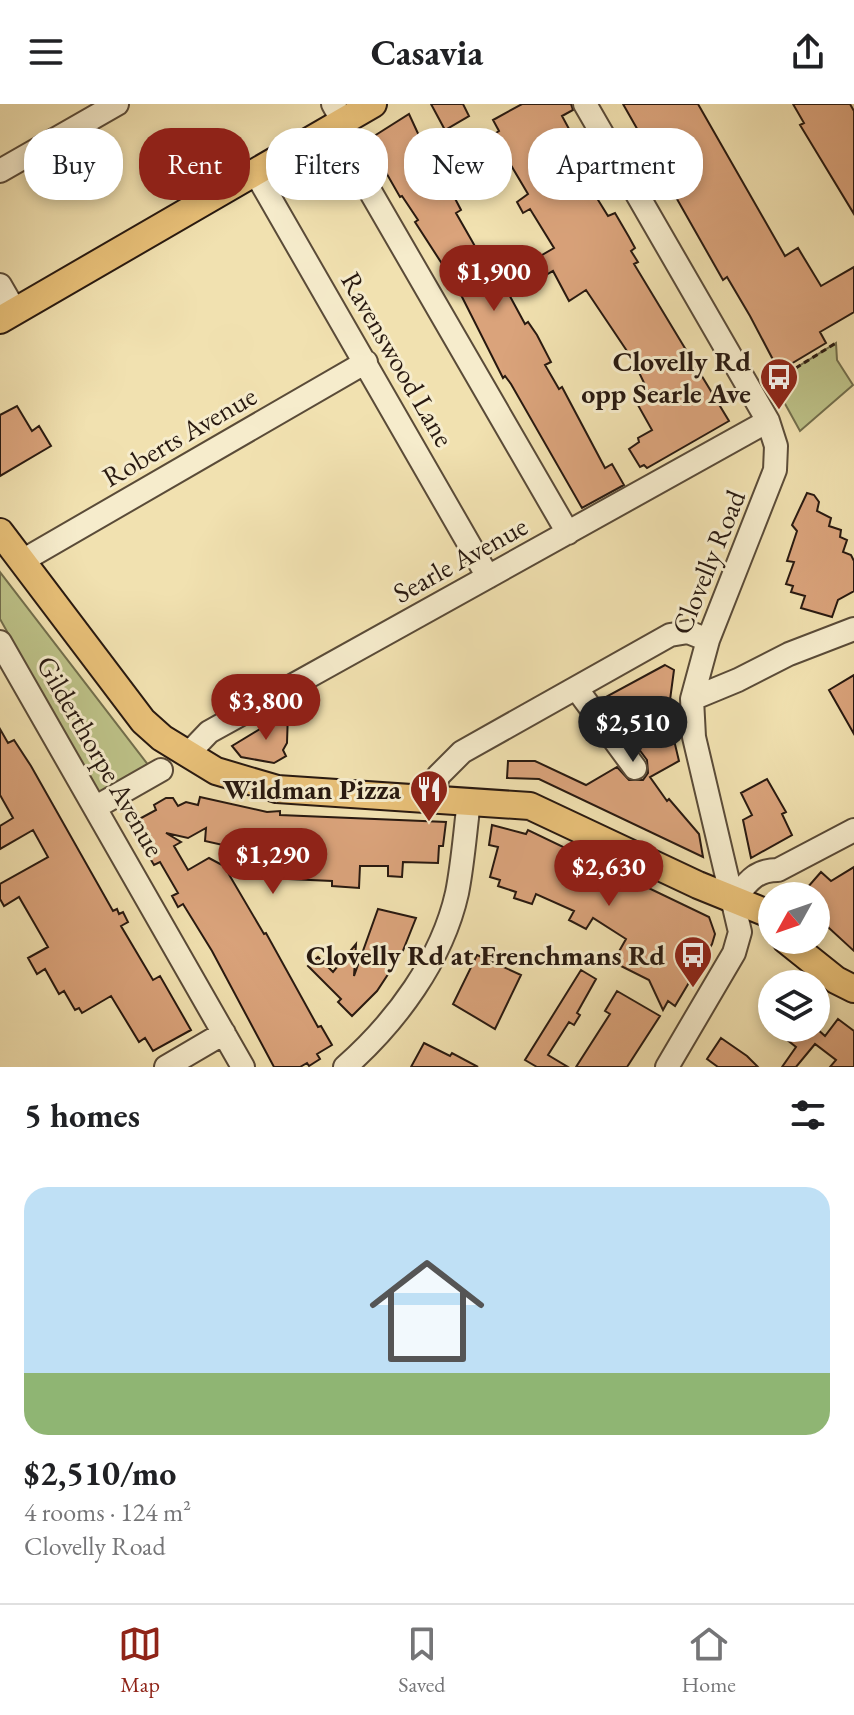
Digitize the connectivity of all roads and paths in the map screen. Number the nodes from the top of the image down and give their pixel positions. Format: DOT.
graph roads {
  1 [pos="117,104"];
  2 [pos="373,104"];
  3 [pos="585,104"];
  4 [pos="336,118"];
  5 [pos="0,171"];
  6 [pos="255,172"];
  7 [pos="0,285"];
  8 [pos="8,315"];
  9 [pos="836,343"];
  10 [pos="366,362"];
  11 [pos="770,384"];
  12 [pos="768,421"];
  13 [pos="0,532"];
  14 [pos="568,533"];
  15 [pos="22,561"];
  16 [pos="488,577"];
  17 [pos="854,629"];
  18 [pos="708,640"];
  19 [pos="0,642"];
  20 [pos="576,688"];
  21 [pos="692,699"];
  22 [pos="187,755"];
  23 [pos="635,768"];
  24 [pos="161,770"];
  25 [pos="433,799"];
  26 [pos="469,801"];
  27 [pos="96,807"];
  28 [pos="854,830"];
  29 [pos="734,899"];
  30 [pos="758,909"];
  31 [pos="758,919"];
  32 [pos="804,954"];
  33 [pos="828,954"];
  34 [pos="854,986"];
  35 [pos="224,1033"];
  36 [pos="669,1066"];
  37 [pos="166,1067"];
  38 [pos="243,1067"];
  39 [pos="345,1067"];
  1 -- 5 [label="street"];
  2 -- 4 [label="main road"];
  3 -- 12 [label="street, Clovelly Road"];
  4 -- 6 [label="main road"];
  4 -- 14 [label="street"];
  6 -- 8 [label="main road"];
  6 -- 10 [label="street, Ravenswood Lane"];
  7 -- 8 [label="street"];
  9 -- 11 [label="path"];
  10 -- 15 [label="street, Roberts Avenue"];
  10 -- 16 [label="street, Ravenswood Lane"];
  12 -- 14 [label="street, Searle Avenue"];
  12 -- 18 [label="street, Clovelly Road"];
  13 -- 15 [label="main road"];
  14 -- 16 [label="street, Searle Avenue"];
  15 -- 22 [label="main road"];
  16 -- 22 [label="street, Searle Avenue"];
  17 -- 21 [label="street"];
  18 -- 20 [label="street"];
  18 -- 21 [label="street, Clovelly Road"];
  19 -- 27 [label="street, Gilderthorpe Avenue"];
  20 -- 23 [label="street"];
  20 -- 25 [label="street"];
  21 -- 29 [label="street, Clovelly Road"];
  22 -- 25 [label="main road"];
  24 -- 27 [label="street"];
  25 -- 26 [label="main road"];
  26 -- 29 [label="main road"];
  26 -- 39 [label="street"];
  27 -- 35 [label="street, Gilderthorpe Avenue"];
  28 -- 29 [label="street"];
  29 -- 30 [label="main road"];
  29 -- 31 [label="main road"];
  29 -- 36 [label="street, Clovelly Road"];
  32 -- 34 [label="main road"];
  33 -- 34 [label="main road"];
  35 -- 37 [label="street"];
  35 -- 38 [label="street, Gilderthorpe Avenue"];
}
